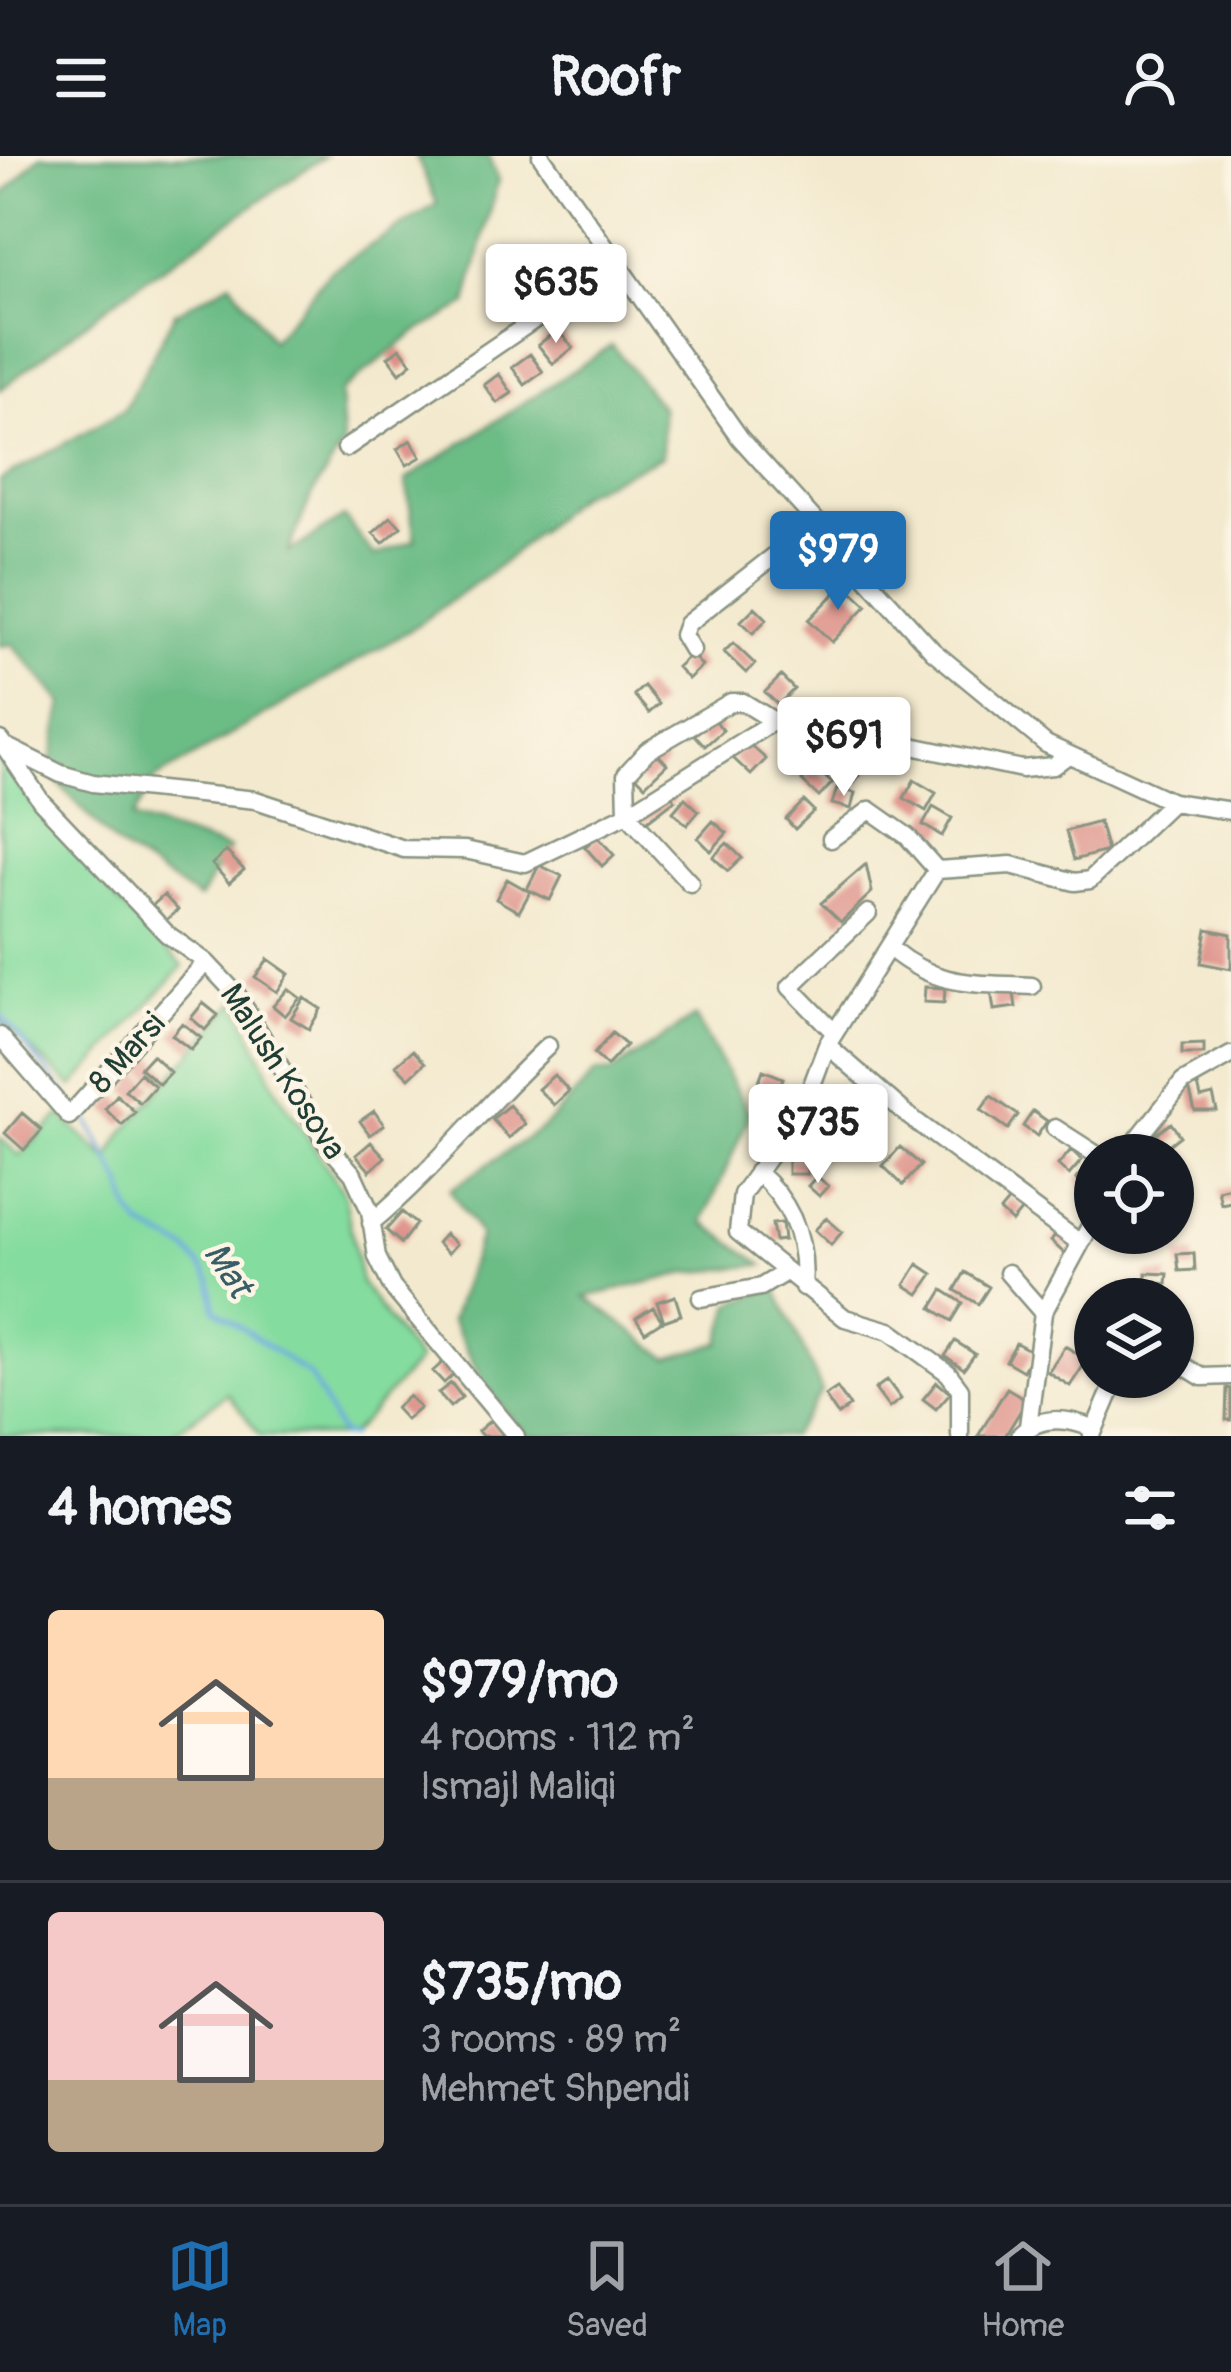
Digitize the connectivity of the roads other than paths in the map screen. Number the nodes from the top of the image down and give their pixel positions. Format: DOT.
graph roads {
  1 [pos="541,156"];
  2 [pos="615,265"];
  3 [pos="346,448"];
  4 [pos="814,524"];
  5 [pos="692,650"];
  6 [pos="774,721"];
  7 [pos="3,743"];
  8 [pos="1069,755"];
  9 [pos="1172,802"];
  10 [pos="1231,811"];
  11 [pos="627,814"];
  12 [pos="831,839"];
  13 [pos="937,870"];
  14 [pos="690,883"];
  15 [pos="868,913"];
  16 [pos="891,950"];
  17 [pos="206,962"];
  18 [pos="1032,986"];
  19 [pos="0,1036"];
  20 [pos="830,1038"];
  21 [pos="548,1046"];
  22 [pos="1231,1055"];
  23 [pos="1054,1128"];
  24 [pos="1142,1134"];
  25 [pos="1074,1141"];
  26 [pos="758,1172"];
  27 [pos="371,1222"];
  28 [pos="1074,1239"];
  29 [pos="1074,1254"];
  30 [pos="784,1273"];
  31 [pos="1008,1274"];
  32 [pos="803,1287"];
  33 [pos="701,1298"];
  34 [pos="1043,1312"];
  35 [pos="1194,1372"];
  36 [pos="1231,1376"];
  37 [pos="1108,1398"];
  38 [pos="1023,1431"];
  39 [pos="1092,1432"];
  40 [pos="516,1436"];
  41 [pos="961,1436"];
  1 -- 2 [label="street"];
  2 -- 3 [label="street"];
  2 -- 4 [label="street"];
  4 -- 5 [label="street"];
  4 -- 8 [label="street"];
  6 -- 8 [label="street"];
  6 -- 11 [label="street"];
  6 -- 11 [label="street"];
  7 -- 11 [label="street"];
  7 -- 17 [label="street, Malush Kosova"];
  8 -- 9 [label="street"];
  9 -- 10 [label="street"];
  9 -- 13 [label="street"];
  11 -- 14 [label="street"];
  12 -- 13 [label="street"];
  13 -- 16 [label="street"];
  15 -- 20 [label="street"];
  16 -- 18 [label="street"];
  16 -- 20 [label="street"];
  17 -- 19 [label="street, 8 Marsi"];
  17 -- 27 [label="street, Malush Kosova"];
  20 -- 26 [label="street"];
  20 -- 28 [label="street"];
  21 -- 27 [label="street"];
  22 -- 24 [label="street"];
  23 -- 25 [label="street"];
  26 -- 30 [label="street"];
  26 -- 32 [label="street"];
  27 -- 40 [label="street, Malush Kosova"];
  29 -- 34 [label="street"];
  30 -- 32 [label="street"];
  30 -- 33 [label="street"];
  31 -- 34 [label="street"];
  32 -- 41 [label="street"];
  34 -- 38 [label="street"];
  35 -- 36 [label="street"];
  37 -- 39 [label="street"];
  38 -- 39 [label="street"];
}
